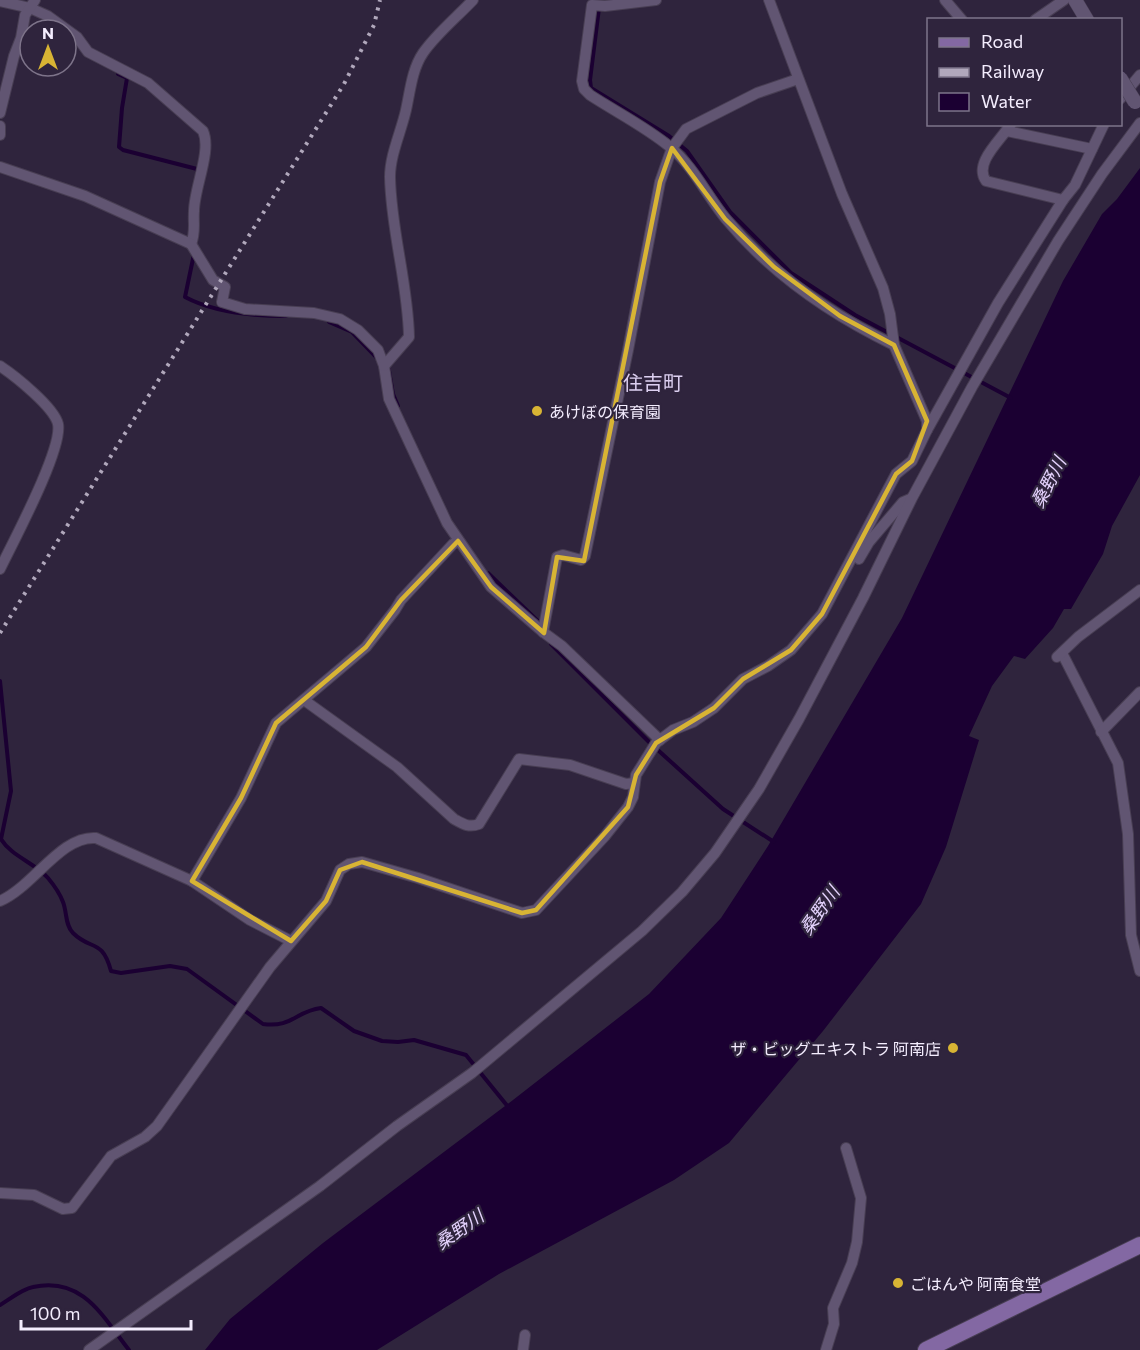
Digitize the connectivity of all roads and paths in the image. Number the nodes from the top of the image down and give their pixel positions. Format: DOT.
graph roads {
  1 [pos="473,0"];
  2 [pos="656,0"];
  3 [pos="769,0"];
  4 [pos="945,0"];
  5 [pos="1064,0"];
  6 [pos="0,1"];
  7 [pos="1077,3"];
  8 [pos="33,4"];
  9 [pos="596,4"];
  10 [pos="960,18"];
  11 [pos="1039,18"];
  12 [pos="1086,18"];
  13 [pos="1140,75"];
  14 [pos="798,80"];
  15 [pos="1122,81"];
  16 [pos="1122,97"];
  17 [pos="1137,107"];
  18 [pos="0,113"];
  19 [pos="1140,123"];
  20 [pos="0,126"];
  21 [pos="1103,126"];
  22 [pos="1009,128"];
  23 [pos="0,135"];
  24 [pos="675,143"];
  25 [pos="1092,149"];
  26 [pos="0,167"];
  27 [pos="1062,200"];
  28 [pos="191,244"];
  29 [pos="893,338"];
  30 [pos="0,366"];
  31 [pos="384,366"];
  32 [pos="927,430"];
  33 [pos="912,498"];
  34 [pos="458,541"];
  35 [pos="0,569"];
  36 [pos="845,571"];
  37 [pos="1140,590"];
  38 [pos="543,632"];
  39 [pos="1140,692"];
  40 [pos="304,700"];
  41 [pos="1101,732"];
  42 [pos="656,744"];
  43 [pos="634,783"];
  44 [pos="192,881"];
  45 [pos="0,902"];
  46 [pos="291,941"];
  47 [pos="1140,971"];
  48 [pos="846,1148"];
  49 [pos="0,1193"];
  50 [pos="1140,1245"];
  51 [pos="525,1335"];
  52 [pos="89,1350"];
  53 [pos="523,1350"];
  54 [pos="826,1350"];
  55 [pos="926,1350"];
  1 -- 31 [label="street"];
  2 -- 9 [label="street"];
  3 -- 14 [label="street"];
  4 -- 10 [label="street"];
  5 -- 11 [label="street"];
  6 -- 8 [label="street"];
  7 -- 12 [label="street"];
  8 -- 18 [label="street"];
  8 -- 28 [label="street"];
  9 -- 24 [label="street"];
  13 -- 16 [label="street"];
  14 -- 24 [label="street"];
  14 -- 29 [label="street"];
  15 -- 17 [label="street, bridge"];
  19 -- 33 [label="street"];
  20 -- 23 [label="street"];
  21 -- 25 [label="street"];
  22 -- 25 [label="street"];
  22 -- 27 [label="street"];
  24 -- 29 [label="street"];
  24 -- 38 [label="street"];
  25 -- 27 [label="street"];
  26 -- 28 [label="street"];
  27 -- 32 [label="street"];
  28 -- 31 [label="street"];
  29 -- 32 [label="street"];
  30 -- 35 [label="street"];
  31 -- 34 [label="street"];
  32 -- 36 [label="street"];
  33 -- 36 [label="street"];
  33 -- 52 [label="street"];
  34 -- 38 [label="street"];
  34 -- 40 [label="street"];
  36 -- 42 [label="street"];
  37 -- 41 [label="street"];
  38 -- 42 [label="street"];
  39 -- 41 [label="street"];
  40 -- 43 [label="street"];
  40 -- 44 [label="street"];
  41 -- 47 [label="street"];
  42 -- 43 [label="street"];
  43 -- 46 [label="street"];
  44 -- 45 [label="street"];
  44 -- 46 [label="street"];
  46 -- 49 [label="street"];
  48 -- 54 [label="street"];
  50 -- 55 [label="main road"];
  51 -- 53 [label="street"];
}
